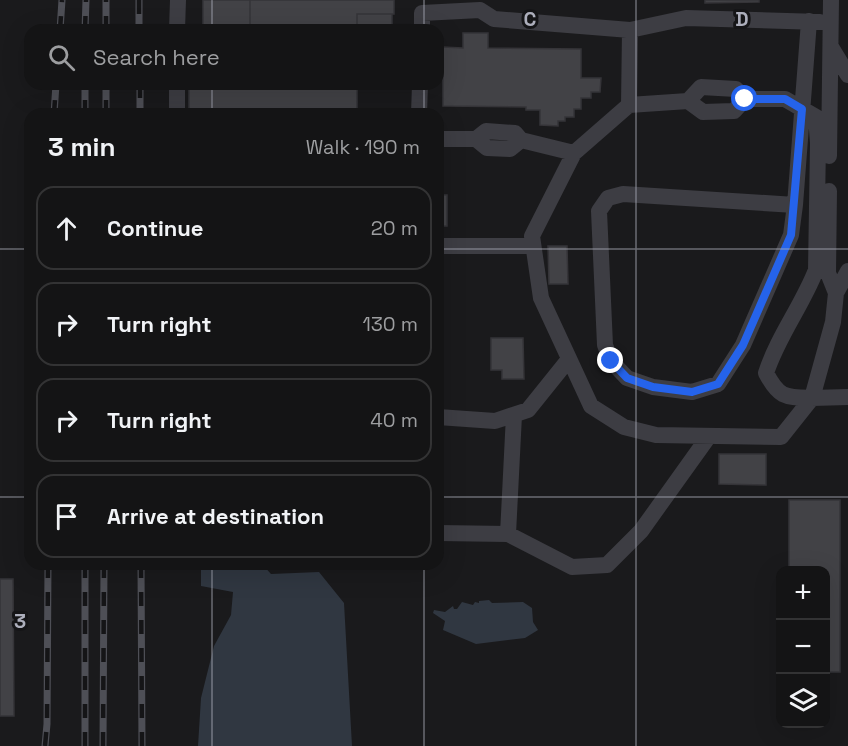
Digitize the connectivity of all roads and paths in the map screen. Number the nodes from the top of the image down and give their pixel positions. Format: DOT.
graph roads {
  1 [pos="178,0"];
  2 [pos="831,0"];
  3 [pos="809,21"];
  4 [pos="831,22"];
  5 [pos="177,24"];
  6 [pos="422,24"];
  7 [pos="630,30"];
  8 [pos="831,47"];
  9 [pos="848,75"];
  10 [pos="177,90"];
  11 [pos="420,90"];
  12 [pos="745,99"];
  13 [pos="688,102"];
  14 [pos="629,105"];
  15 [pos="177,108"];
  16 [pos="419,108"];
  17 [pos="802,109"];
  18 [pos="444,139"];
  19 [pos="574,153"];
  20 [pos="795,205"];
  21 [pos="444,246"];
  22 [pos="533,246"];
  23 [pos="848,271"];
  24 [pos="836,293"];
  25 [pos="569,359"];
  26 [pos="848,397"];
  27 [pos="812,398"];
  28 [pos="514,415"];
  29 [pos="444,417"];
  30 [pos="709,436"];
  31 [pos="444,533"];
  32 [pos="508,534"];
  1 -- 5 [label="lane"];
  2 -- 4 [label="lane"];
  3 -- 4 [label="lane"];
  3 -- 7 [label="lane"];
  3 -- 17 [label="lane"];
  4 -- 8 [label="lane"];
  6 -- 7 [label="lane"];
  7 -- 14 [label="lane"];
  8 -- 9 [label="lane"];
  8 -- 24 [label="lane"];
  10 -- 15 [label="lane"];
  11 -- 16 [label="lane"];
  12 -- 13 [label="lane"];
  12 -- 13 [label="lane"];
  12 -- 17 [label="lane"];
  13 -- 14 [label="lane"];
  14 -- 19 [label="lane"];
  17 -- 20 [label="lane"];
  17 -- 27 [label="lane"];
  18 -- 19 [label="lane"];
  19 -- 22 [label="lane"];
  20 -- 20 [label="lane"];
  21 -- 22 [label="lane"];
  22 -- 25 [label="lane"];
  23 -- 24 [label="lane"];
  24 -- 27 [label="lane"];
  25 -- 28 [label="lane"];
  25 -- 30 [label="lane"];
  26 -- 27 [label="lane"];
  27 -- 30 [label="lane"];
  28 -- 29 [label="lane"];
  28 -- 32 [label="lane"];
  30 -- 32 [label="lane"];
  31 -- 32 [label="lane"];
}
